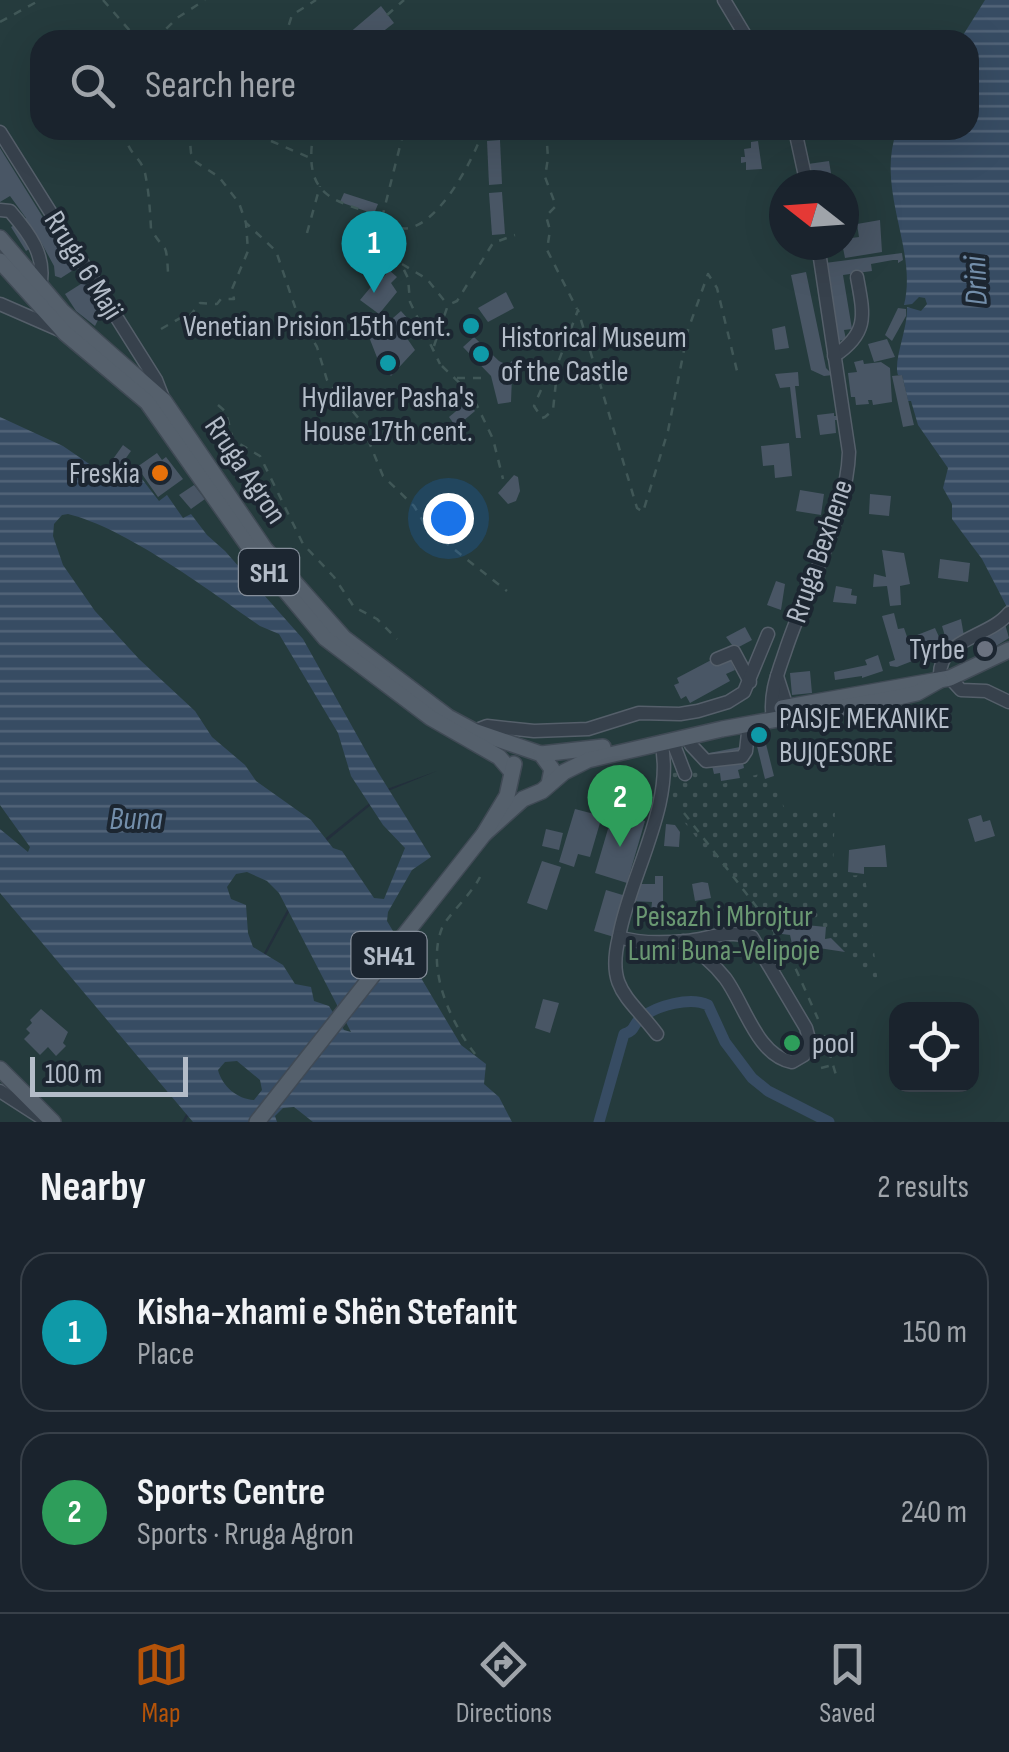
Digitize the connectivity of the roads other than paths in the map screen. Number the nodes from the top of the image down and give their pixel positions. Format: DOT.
graph roads {
  1 [pos="724,0"];
  2 [pos="742,30"];
  3 [pos="0,132"];
  4 [pos="796,140"];
  5 [pos="803,170"];
  6 [pos="0,210"];
  7 [pos="0,238"];
  8 [pos="820,260"];
  9 [pos="0,261"];
  10 [pos="857,277"];
  11 [pos="40,286"];
  12 [pos="0,304"];
  13 [pos="66,333"];
  14 [pos="834,356"];
  15 [pos="164,401"];
  16 [pos="1006,616"];
  17 [pos="768,634"];
  18 [pos="1009,650"];
  19 [pos="717,659"];
  20 [pos="945,679"];
  21 [pos="750,682"];
  22 [pos="1009,702"];
  23 [pos="780,714"];
  24 [pos="749,724"];
  25 [pos="474,731"];
  26 [pos="674,740"];
  27 [pos="537,753"];
  28 [pos="511,773"];
  29 [pos="685,774"];
  30 [pos="549,784"];
  31 [pos="532,794"];
  32 [pos="484,834"];
  33 [pos="620,937"];
  34 [pos="683,942"];
  35 [pos="657,1034"];
  36 [pos="0,1069"];
  37 [pos="0,1090"];
  38 [pos="52,1122"];
  39 [pos="256,1122"];
  1 -- 2 [label="street"];
  3 -- 15 [label="street, Rruga 6 Maji"];
  4 -- 5 [label="street"];
  6 -- 11 [label="street"];
  7 -- 11 [label="main road, SH1"];
  8 -- 14 [label="street, Rruga Bexhene"];
  9 -- 13 [label="main road, SH1"];
  10 -- 14 [label="street"];
  11 -- 15 [label="main road, Rruga Agron / SH1"];
  12 -- 13 [label="street"];
  13 -- 28 [label="main road, Rruga Agron / SH1"];
  14 -- 23 [label="street, Rruga Bexhene"];
  15 -- 25 [label="main road, Rruga Agron / SH1"];
  16 -- 20 [label="street"];
  17 -- 21 [label="street"];
  18 -- 20 [label="main road, Rruga Agron / SH1"];
  19 -- 21 [label="street"];
  20 -- 22 [label="street"];
  20 -- 23 [label="main road, Rruga Agron / SH1"];
  21 -- 25 [label="street"];
  23 -- 24 [label="main road, Rruga Agron / SH1"];
  23 -- 27 [label="main road, Rruga Agron / SH1"];
  24 -- 26 [label="main road, Rruga Agron / SH1"];
  24 -- 26 [label="street"];
  25 -- 27 [label="main road, Rruga Agron / SH1"];
  26 -- 29 [label="street"];
  26 -- 30 [label="main road, Rruga Agron / SH1"];
  26 -- 33 [label="street"];
  27 -- 28 [label="main road"];
  27 -- 30 [label="main road"];
  28 -- 31 [label="main road"];
  28 -- 32 [label="main road, SH41"];
  30 -- 31 [label="main road"];
  31 -- 32 [label="main road, SH41"];
  32 -- 39 [label="main road, SH41"];
  33 -- 34 [label="street"];
  33 -- 35 [label="street"];
  34 -- 34 [label="street"];
  36 -- 38 [label="main road"];
  37 -- 38 [label="street"];
}
